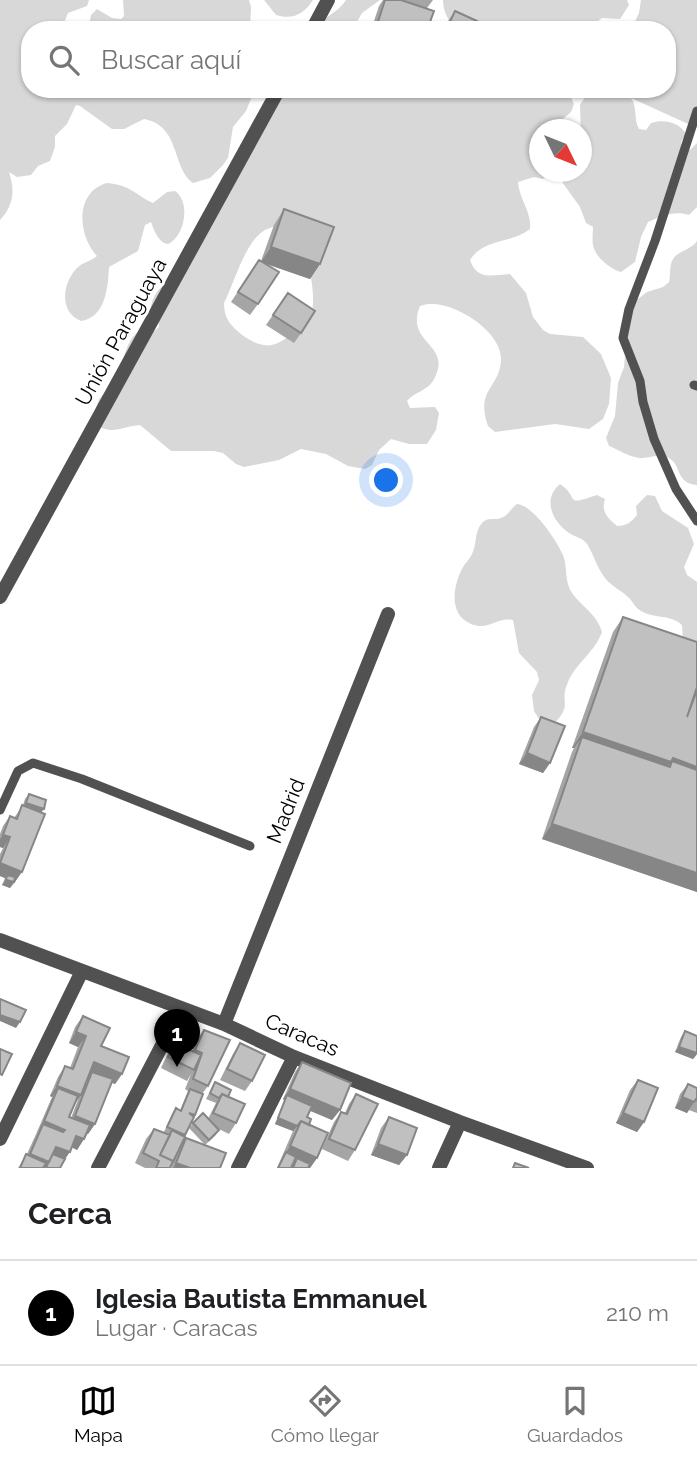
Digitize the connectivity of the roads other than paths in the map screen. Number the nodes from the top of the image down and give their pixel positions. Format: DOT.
graph roads {
  1 [pos="328,0"];
  2 [pos="317,21"];
  3 [pos="274,98"];
  4 [pos="697,111"];
  5 [pos="697,521"];
  6 [pos="0,597"];
  7 [pos="387,614"];
  8 [pos="0,810"];
  9 [pos="250,846"];
  10 [pos="0,940"];
  11 [pos="82,971"];
  12 [pos="181,1009"];
  13 [pos="224,1024"];
  14 [pos="294,1056"];
  15 [pos="460,1122"];
  16 [pos="0,1139"];
  17 [pos="98,1168"];
  18 [pos="238,1168"];
  19 [pos="439,1168"];
  20 [pos="587,1168"];
  1 -- 2 [label="street"];
  3 -- 6 [label="street, Unión Paraguaya"];
  4 -- 5 [label="lane"];
  7 -- 13 [label="street, Madrid"];
  8 -- 9 [label="lane"];
  10 -- 11 [label="street, Caracas"];
  11 -- 12 [label="street, Caracas"];
  11 -- 16 [label="street"];
  12 -- 13 [label="street, Caracas"];
  12 -- 17 [label="street"];
  13 -- 14 [label="street, Caracas"];
  14 -- 15 [label="street, Caracas"];
  14 -- 18 [label="street"];
  15 -- 19 [label="street"];
  15 -- 20 [label="street, Caracas"];
}
